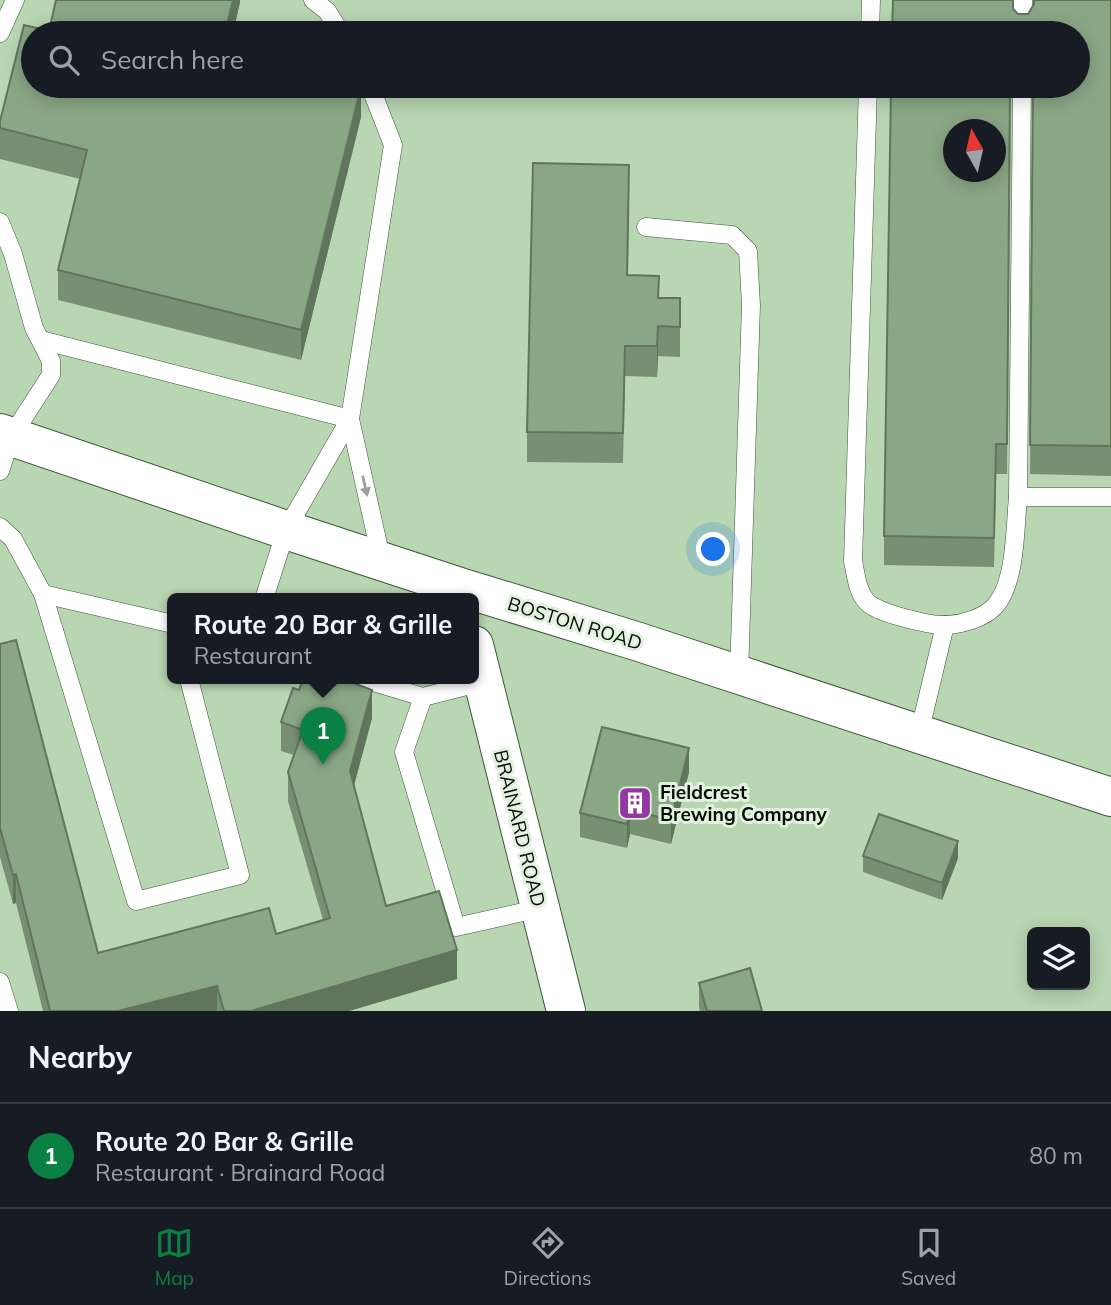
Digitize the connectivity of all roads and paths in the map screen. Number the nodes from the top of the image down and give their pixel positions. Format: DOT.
graph roads {
  1 [pos="15,0"];
  2 [pos="313,0"];
  3 [pos="871,0"];
  4 [pos="1023,0"];
  5 [pos="333,21"];
  6 [pos="870,21"];
  7 [pos="1023,21"];
  8 [pos="0,33"];
  9 [pos="375,98"];
  10 [pos="868,98"];
  11 [pos="1022,98"];
  12 [pos="0,222"];
  13 [pos="646,227"];
  14 [pos="41,340"];
  15 [pos="350,419"];
  16 [pos="4,447"];
  17 [pos="1018,497"];
  18 [pos="1111,497"];
  19 [pos="0,527"];
  20 [pos="286,530"];
  21 [pos="382,562"];
  22 [pos="266,593"];
  23 [pos="461,593"];
  24 [pos="43,594"];
  25 [pos="479,598"];
  26 [pos="167,623"];
  27 [pos="945,625"];
  28 [pos="479,668"];
  29 [pos="739,675"];
  30 [pos="482,682"];
  31 [pos="479,683"];
  32 [pos="191,684"];
  33 [pos="380,684"];
  34 [pos="474,684"];
  35 [pos="423,697"];
  36 [pos="919,734"];
  37 [pos="1111,797"];
  38 [pos="541,908"];
  39 [pos="0,982"];
  40 [pos="9,1011"];
  41 [pos="566,1011"];
  1 -- 8 [label="lane"];
  2 -- 5 [label="lane"];
  3 -- 6 [label="lane"];
  4 -- 7 [label="lane"];
  9 -- 15 [label="lane"];
  10 -- 27 [label="lane"];
  11 -- 17 [label="lane"];
  12 -- 14 [label="lane"];
  13 -- 29 [label="lane"];
  14 -- 15 [label="lane"];
  14 -- 16 [label="lane"];
  15 -- 20 [label="lane"];
  15 -- 21 [label="lane, one-way"];
  16 -- 20 [label="main road, BOSTON ROAD"];
  17 -- 18 [label="lane"];
  17 -- 27 [label="lane"];
  19 -- 24 [label="lane"];
  20 -- 21 [label="main road, BOSTON ROAD"];
  20 -- 22 [label="lane"];
  21 -- 23 [label="main road, BOSTON ROAD"];
  24 -- 26 [label="lane"];
  24 -- 32 [label="lane"];
  25 -- 29 [label="main road, BOSTON ROAD"];
  27 -- 36 [label="lane"];
  28 -- 30 [label="main road, BRAINARD ROAD"];
  29 -- 36 [label="main road, BOSTON ROAD"];
  30 -- 31 [label="lane"];
  30 -- 38 [label="main road, BRAINARD ROAD"];
  33 -- 35 [label="lane"];
  34 -- 35 [label="lane"];
  35 -- 38 [label="lane"];
  36 -- 37 [label="main road, BOSTON ROAD"];
  38 -- 41 [label="main road, BRAINARD ROAD"];
  39 -- 40 [label="lane"];
}
